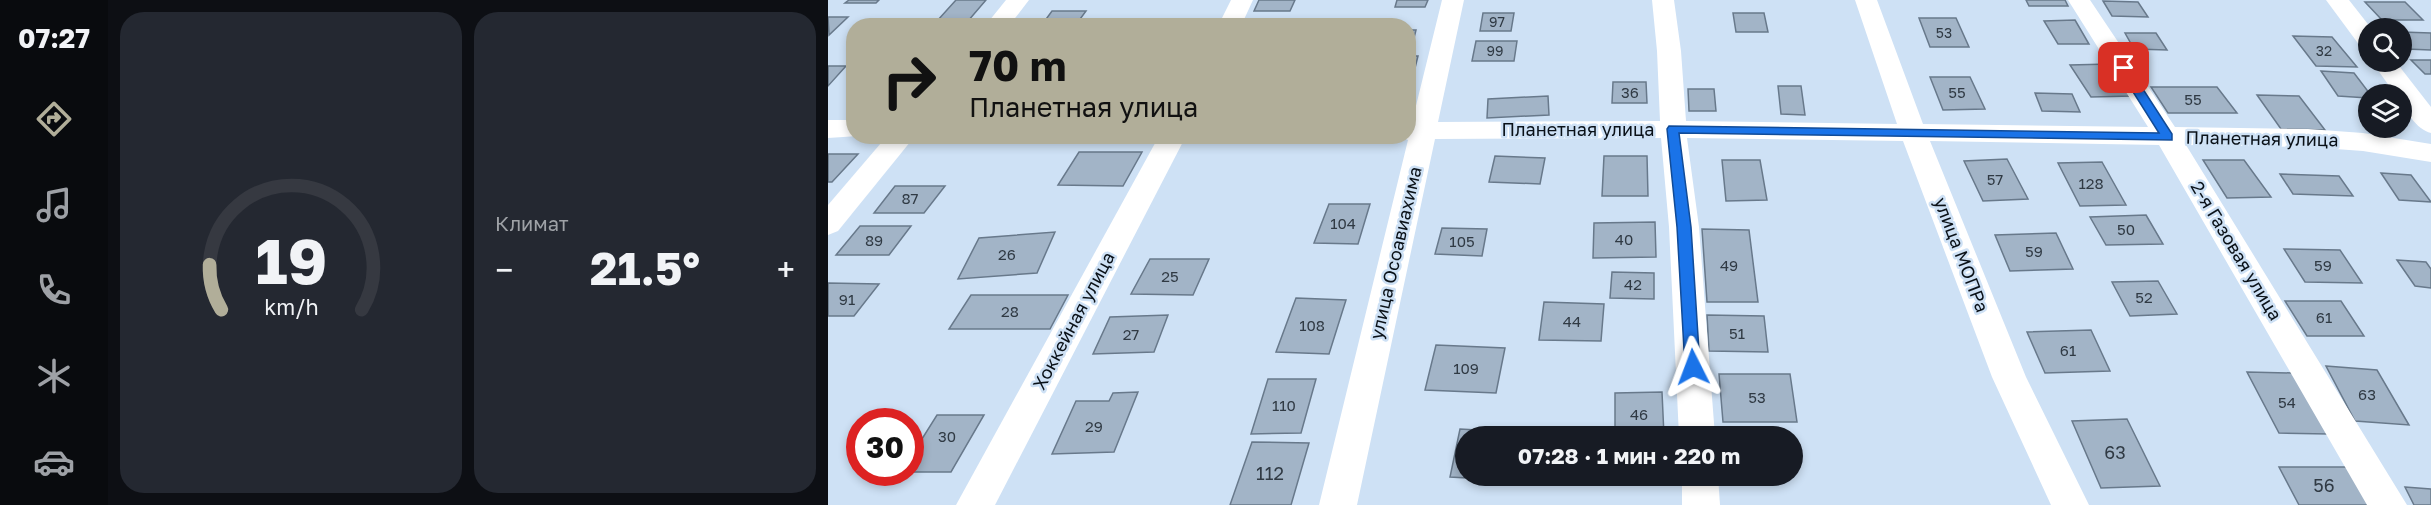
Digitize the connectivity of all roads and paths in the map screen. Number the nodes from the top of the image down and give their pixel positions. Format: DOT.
graph roads {
  1 [pos="1018,0"];
  2 [pos="1242,0"];
  3 [pos="1453,0"];
  4 [pos="1663,0"];
  5 [pos="1866,0"];
  6 [pos="2079,0"];
  7 [pos="2337,0"];
  8 [pos="1003,18"];
  9 [pos="1233,18"];
  10 [pos="2358,28"];
  11 [pos="2391,72"];
  12 [pos="2431,125"];
  13 [pos="828,129"];
  14 [pos="846,129"];
  15 [pos="1673,129"];
  16 [pos="1417,131"];
  17 [pos="1913,132"];
  18 [pos="2168,137"];
  19 [pos="895,144"];
  20 [pos="1169,144"];
  21 [pos="1414,144"];
  22 [pos="2431,153"];
  23 [pos="828,224"];
  24 [pos="1696,426"];
  25 [pos="1700,486"];
  26 [pos="975,505"];
  27 [pos="1338,505"];
  28 [pos="1701,505"];
  29 [pos="2070,505"];
  30 [pos="2388,505"];
  1 -- 8 [label="street"];
  2 -- 9 [label="street"];
  3 -- 16 [label="street, улица Осоавиахима"];
  4 -- 15 [label="street"];
  5 -- 17 [label="street, улица МОПРа"];
  6 -- 18 [label="street, 2-я Газовая улица"];
  7 -- 10 [label="street"];
  11 -- 12 [label="street"];
  13 -- 14 [label="street"];
  15 -- 16 [label="street, Планетная улица"];
  15 -- 17 [label="street, Планетная улица"];
  15 -- 24 [label="street"];
  17 -- 18 [label="street, Планетная улица"];
  17 -- 29 [label="street, улица МОПРа"];
  18 -- 22 [label="street, Планетная улица"];
  18 -- 30 [label="street, 2-я Газовая улица"];
  19 -- 23 [label="street"];
  20 -- 26 [label="street, Хоккейная улица"];
  21 -- 27 [label="street, улица Осоавиахима"];
  25 -- 28 [label="street"];
}
